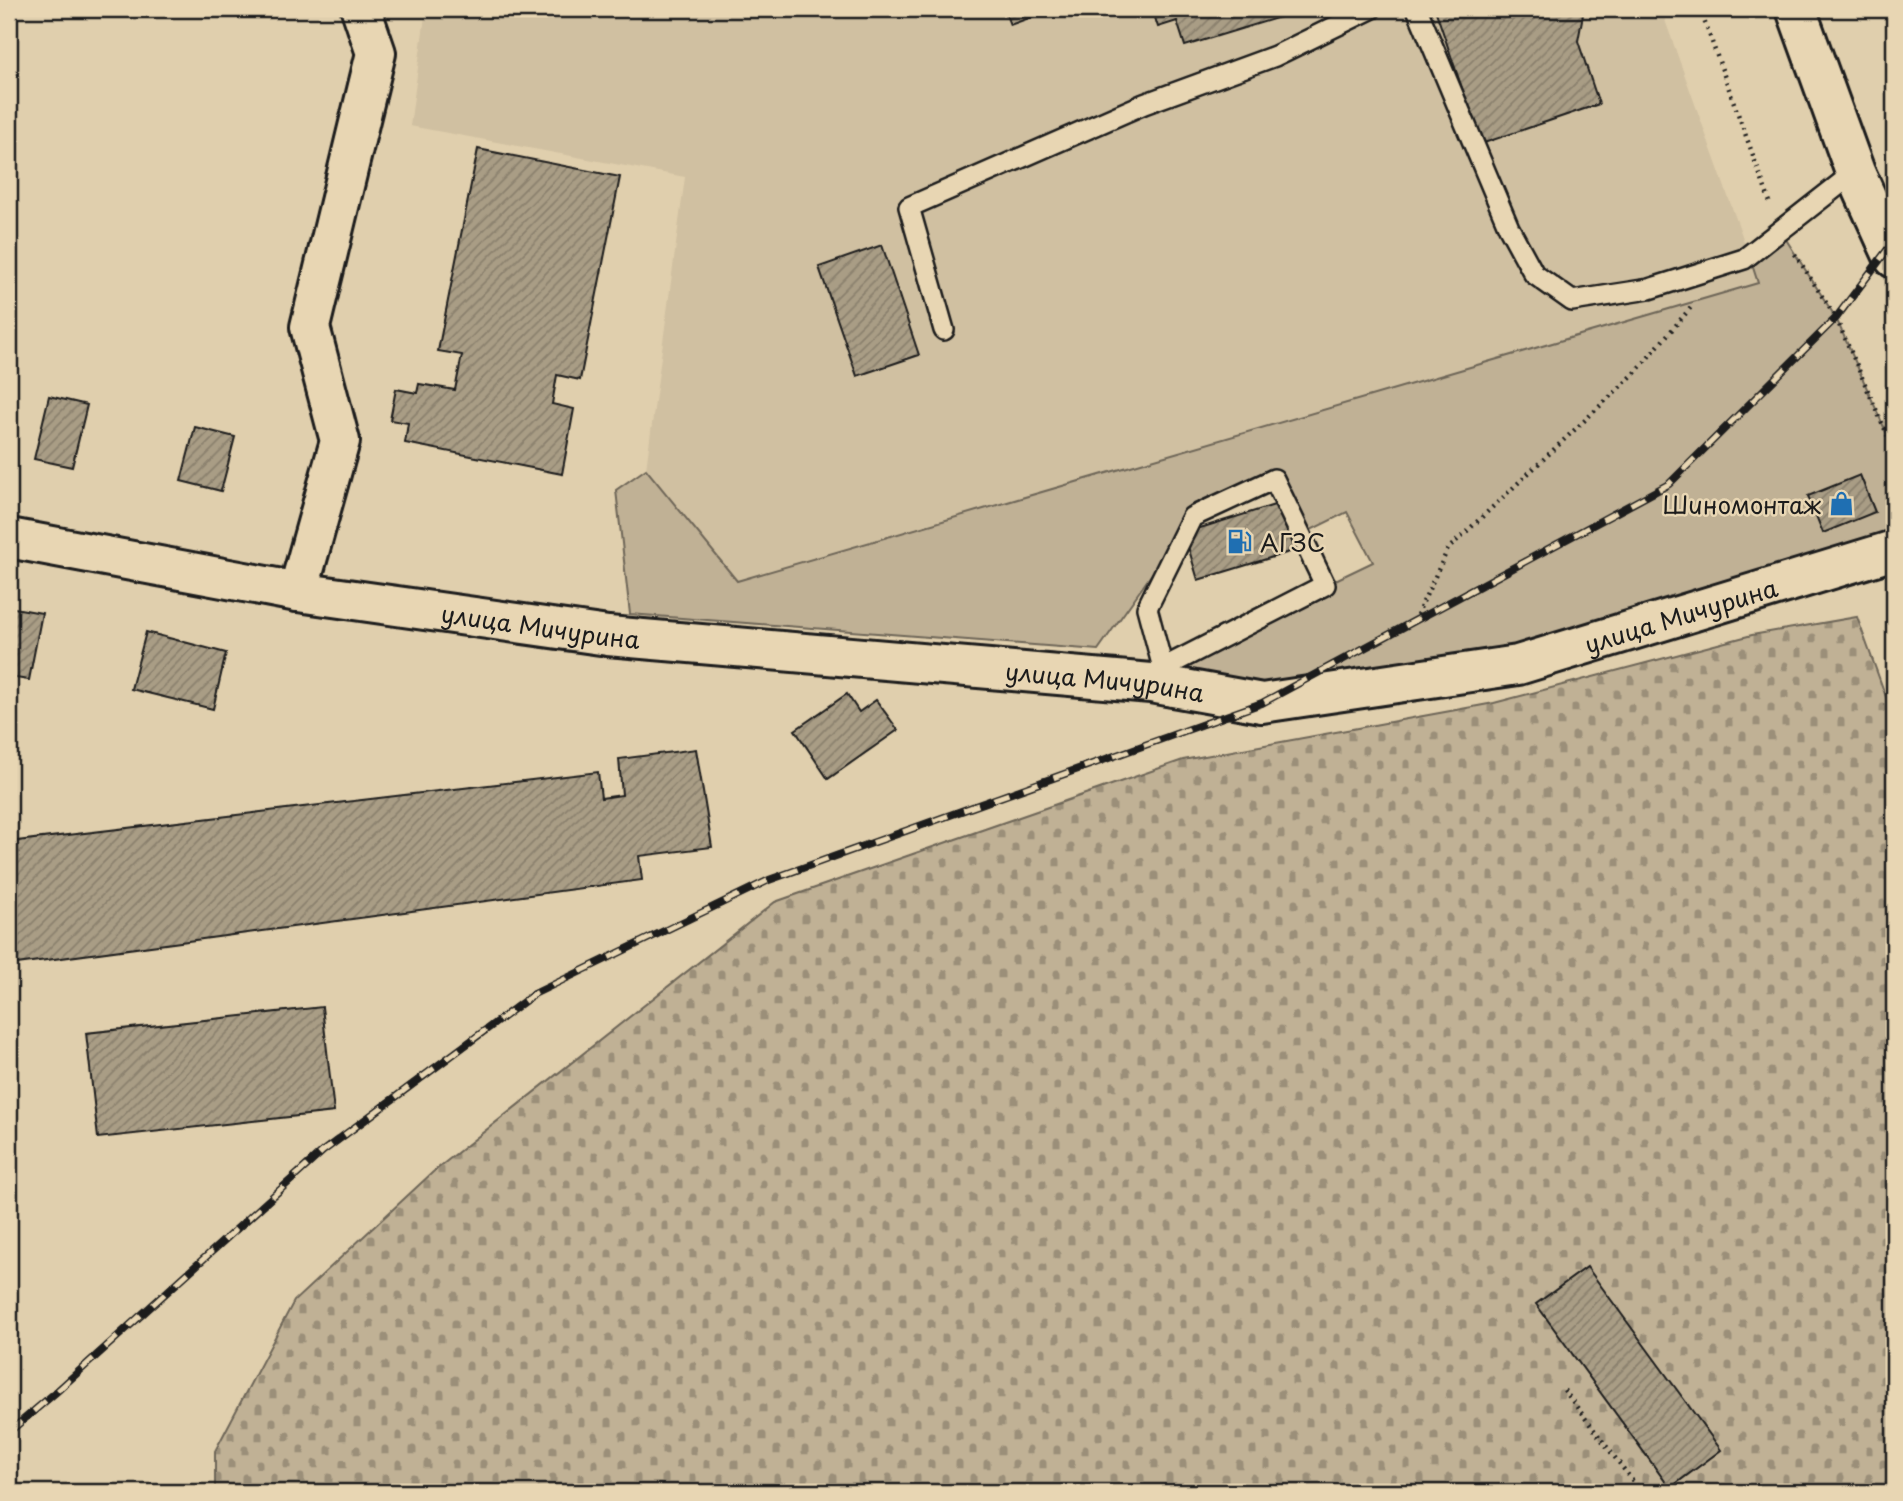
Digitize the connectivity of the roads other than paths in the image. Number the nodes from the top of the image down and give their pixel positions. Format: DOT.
graph roads {
  1 [pos="361,9"];
  2 [pos="1371,9"];
  3 [pos="1417,9"];
  4 [pos="1796,9"];
  5 [pos="1855,172"];
  6 [pos="1894,258"];
  7 [pos="944,330"];
  8 [pos="9,538"];
  9 [pos="1894,550"];
  10 [pos="298,592"];
  11 [pos="1157,676"];
  1 -- 10 [label="street"];
  2 -- 7 [label="lane"];
  3 -- 5 [label="lane"];
  4 -- 5 [label="street"];
  5 -- 6 [label="street"];
  8 -- 10 [label="street, улица Мичурина"];
  9 -- 11 [label="street, улица Мичурина"];
  10 -- 11 [label="street, улица Мичурина"];
  11 -- 11 [label="lane"];
}
